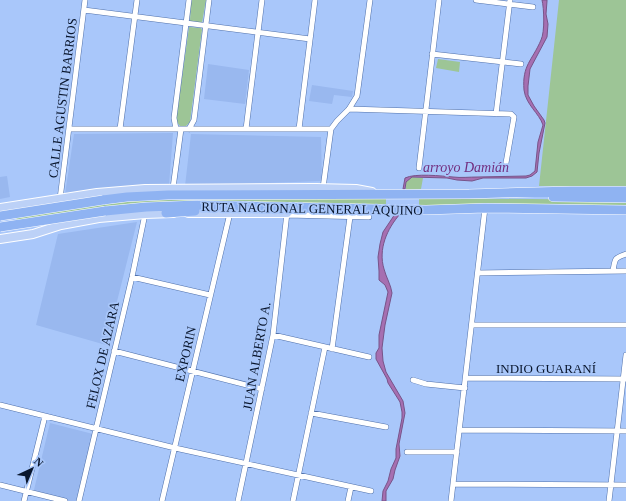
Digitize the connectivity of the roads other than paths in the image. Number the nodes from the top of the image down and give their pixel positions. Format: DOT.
graph roads {
  1 [pos="85,0"];
  2 [pos="137,0"];
  3 [pos="189,0"];
  4 [pos="209,0"];
  5 [pos="262,0"];
  6 [pos="315,0"];
  7 [pos="370,0"];
  8 [pos="439,0"];
  9 [pos="476,0"];
  10 [pos="479,0"];
  11 [pos="509,2"];
  12 [pos="533,7"];
  13 [pos="84,10"];
  14 [pos="135,17"];
  15 [pos="186,23"];
  16 [pos="206,26"];
  17 [pos="258,33"];
  18 [pos="310,39"];
  19 [pos="432,54"];
  20 [pos="502,62"];
  21 [pos="521,64"];
  22 [pos="349,109"];
  23 [pos="426,112"];
  24 [pos="496,114"];
  25 [pos="69,129"];
  26 [pos="120,129"];
  27 [pos="179,129"];
  28 [pos="189,129"];
  29 [pos="246,129"];
  30 [pos="299,129"];
  31 [pos="331,129"];
  32 [pos="506,164"];
  33 [pos="420,168"];
  34 [pos="173,188"];
  35 [pos="249,188"];
  36 [pos="323,188"];
  37 [pos="626,191"];
  38 [pos="332,194"];
  39 [pos="469,194"];
  40 [pos="380,195"];
  41 [pos="626,198"];
  42 [pos="60,199"];
  43 [pos="240,206"];
  44 [pos="359,208"];
  45 [pos="485,208"];
  46 [pos="1,210"];
  47 [pos="626,210"];
  48 [pos="166,213"];
  49 [pos="230,213"];
  50 [pos="144,214"];
  51 [pos="287,214"];
  52 [pos="350,217"];
  53 [pos="369,217"];
  54 [pos="0,227"];
  55 [pos="9,238"];
  56 [pos="0,239"];
  57 [pos="626,254"];
  58 [pos="613,271"];
  59 [pos="626,271"];
  60 [pos="478,273"];
  61 [pos="132,277"];
  62 [pos="210,295"];
  63 [pos="472,325"];
  64 [pos="626,325"];
  65 [pos="273,336"];
  66 [pos="325,347"];
  67 [pos="332,349"];
  68 [pos="114,351"];
  69 [pos="626,355"];
  70 [pos="369,357"];
  71 [pos="193,372"];
  72 [pos="466,378"];
  73 [pos="625,378"];
  74 [pos="413,380"];
  75 [pos="465,388"];
  76 [pos="262,389"];
  77 [pos="0,405"];
  78 [pos="311,413"];
  79 [pos="44,416"];
  80 [pos="386,427"];
  81 [pos="97,429"];
  82 [pos="460,430"];
  83 [pos="617,431"];
  84 [pos="626,431"];
  85 [pos="175,448"];
  86 [pos="407,452"];
  87 [pos="457,452"];
  88 [pos="246,464"];
  89 [pos="298,476"];
  90 [pos="453,484"];
  91 [pos="0,485"];
  92 [pos="611,485"];
  93 [pos="626,485"];
  94 [pos="351,487"];
  95 [pos="26,492"];
  96 [pos="371,492"];
  97 [pos="24,501"];
  98 [pos="65,501"];
  99 [pos="79,501"];
  100 [pos="162,501"];
  101 [pos="238,501"];
  102 [pos="293,501"];
  103 [pos="348,501"];
  104 [pos="451,501"];
  105 [pos="609,501"];
  1 -- 13 [label="street, CALLE AGUSTIN BARRIOS"];
  2 -- 14 [label="street"];
  3 -- 15 [label="street"];
  4 -- 16 [label="street"];
  5 -- 17 [label="street"];
  6 -- 18 [label="street"];
  7 -- 22 [label="street"];
  8 -- 19 [label="street"];
  9 -- 10 [label="street"];
  10 -- 11 [label="street"];
  11 -- 12 [label="street"];
  11 -- 20 [label="street"];
  13 -- 14 [label="street"];
  13 -- 25 [label="street, CALLE AGUSTIN BARRIOS"];
  14 -- 15 [label="street"];
  14 -- 26 [label="street"];
  15 -- 16 [label="street"];
  15 -- 27 [label="street"];
  16 -- 17 [label="street"];
  16 -- 28 [label="street"];
  17 -- 18 [label="street"];
  17 -- 29 [label="street"];
  18 -- 30 [label="street"];
  19 -- 20 [label="street"];
  19 -- 23 [label="street"];
  20 -- 21 [label="street"];
  20 -- 24 [label="street"];
  22 -- 23 [label="street"];
  22 -- 31 [label="street"];
  23 -- 24 [label="street"];
  23 -- 33 [label="street"];
  24 -- 32 [label="street"];
  25 -- 26 [label="street"];
  25 -- 42 [label="street, CALLE AGUSTIN BARRIOS"];
  26 -- 27 [label="street"];
  27 -- 28 [label="street"];
  27 -- 34 [label="street"];
  28 -- 29 [label="street"];
  29 -- 30 [label="street"];
  30 -- 31 [label="street"];
  31 -- 36 [label="street"];
  34 -- 35 [label="main road"];
  34 -- 42 [label="main road"];
  35 -- 36 [label="main road"];
  35 -- 38 [label="main road"];
  36 -- 40 [label="main road"];
  37 -- 39 [label="highway, RUTA NACIONAL GENERAL AQUINO"];
  38 -- 40 [label="highway, RUTA NACIONAL GENERAL AQUINO"];
  38 -- 46 [label="highway, RUTA NACIONAL GENERAL AQUINO, bridge"];
  39 -- 40 [label="highway, RUTA NACIONAL GENERAL AQUINO"];
  39 -- 41 [label="highway"];
  42 -- 46 [label="main road"];
  43 -- 44 [label="highway, RUTA NACIONAL GENERAL AQUINO"];
  43 -- 48 [label="highway"];
  43 -- 54 [label="highway, RUTA NACIONAL GENERAL AQUINO, bridge"];
  44 -- 45 [label="highway, RUTA NACIONAL GENERAL AQUINO"];
  44 -- 51 [label="highway"];
  45 -- 47 [label="highway, RUTA NACIONAL GENERAL AQUINO"];
  45 -- 60 [label="street"];
  46 -- 55 [label="main road"];
  48 -- 49 [label="main road"];
  48 -- 50 [label="main road"];
  49 -- 51 [label="main road"];
  49 -- 62 [label="street, EXPORIN"];
  50 -- 55 [label="main road"];
  50 -- 61 [label="street, FELOX DE AZARA"];
  51 -- 52 [label="street"];
  51 -- 65 [label="street, JUAN ALBERTO A."];
  52 -- 53 [label="street"];
  52 -- 67 [label="street"];
  55 -- 56 [label="main road"];
  57 -- 58 [label="street"];
  58 -- 59 [label="street"];
  58 -- 60 [label="street"];
  60 -- 63 [label="street"];
  61 -- 62 [label="street"];
  61 -- 68 [label="street, FELOX DE AZARA"];
  62 -- 71 [label="street, EXPORIN"];
  63 -- 64 [label="street"];
  63 -- 72 [label="street"];
  65 -- 66 [label="street"];
  65 -- 76 [label="street, JUAN ALBERTO A."];
  66 -- 67 [label="street"];
  66 -- 78 [label="street"];
  67 -- 70 [label="street"];
  68 -- 71 [label="street"];
  68 -- 81 [label="street, FELOX DE AZARA"];
  69 -- 73 [label="street"];
  71 -- 76 [label="street"];
  71 -- 85 [label="street, EXPORIN"];
  72 -- 73 [label="street, INDIO GUARANÍ"];
  72 -- 75 [label="street"];
  73 -- 83 [label="street"];
  74 -- 75 [label="street"];
  75 -- 82 [label="street"];
  76 -- 88 [label="street, JUAN ALBERTO A."];
  77 -- 79 [label="street"];
  78 -- 80 [label="street"];
  78 -- 89 [label="street"];
  79 -- 81 [label="street"];
  79 -- 95 [label="street"];
  81 -- 85 [label="street"];
  81 -- 99 [label="street, FELOX DE AZARA"];
  82 -- 83 [label="street"];
  82 -- 87 [label="street"];
  83 -- 84 [label="street"];
  83 -- 92 [label="street"];
  85 -- 88 [label="street"];
  85 -- 100 [label="street, EXPORIN"];
  86 -- 87 [label="street"];
  87 -- 90 [label="street"];
  88 -- 89 [label="street"];
  88 -- 101 [label="street, JUAN ALBERTO A."];
  89 -- 94 [label="street"];
  89 -- 102 [label="street"];
  90 -- 92 [label="street"];
  90 -- 104 [label="street"];
  91 -- 95 [label="street"];
  92 -- 93 [label="street"];
  92 -- 105 [label="street"];
  94 -- 96 [label="street"];
  94 -- 103 [label="street"];
  95 -- 97 [label="street"];
  95 -- 98 [label="street"];
}
